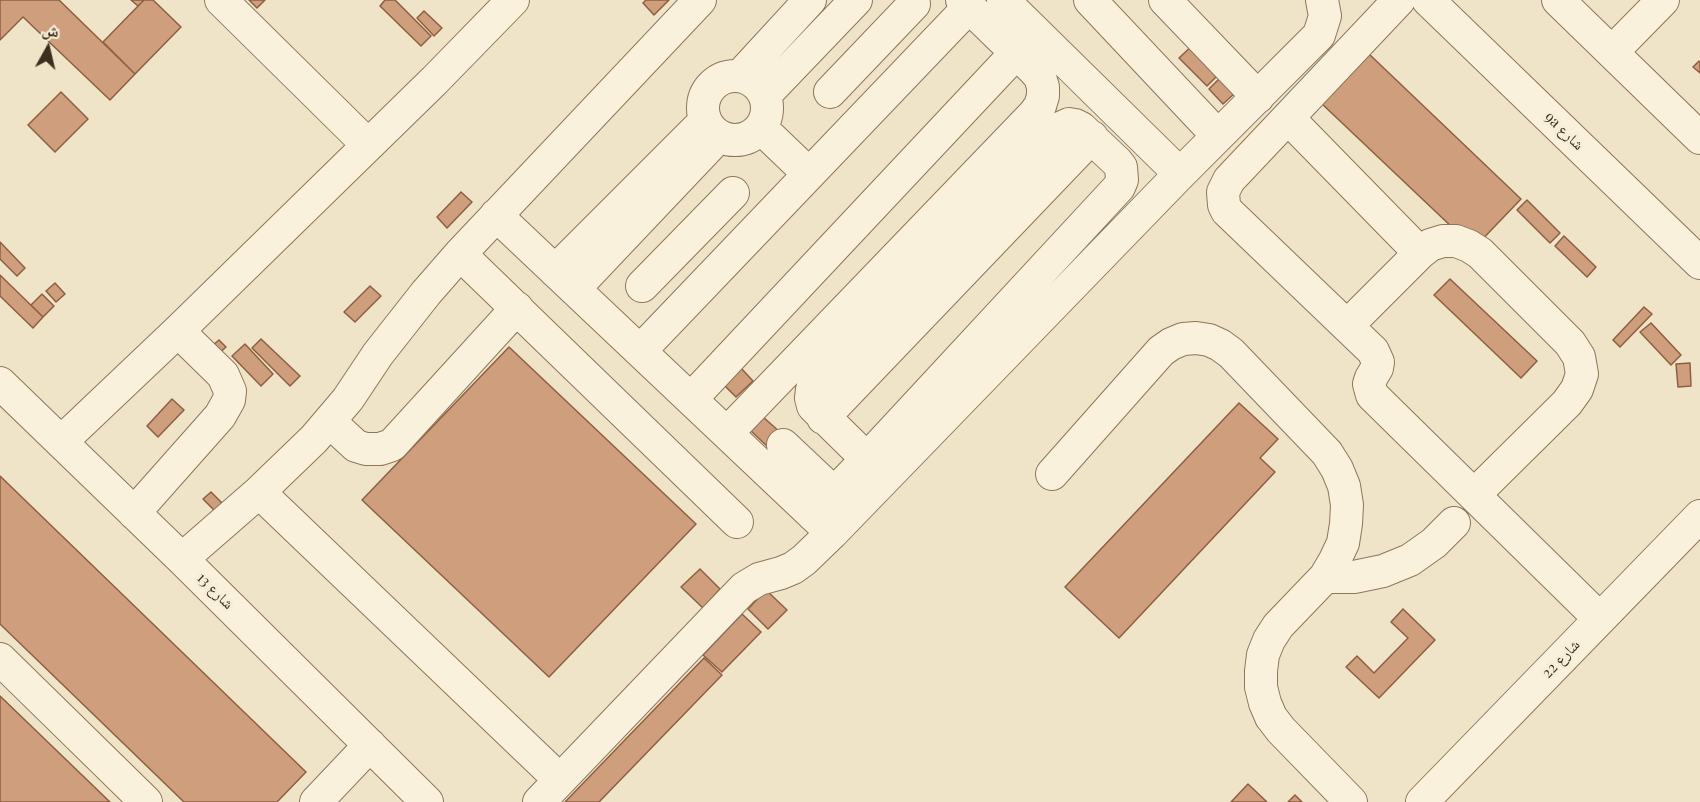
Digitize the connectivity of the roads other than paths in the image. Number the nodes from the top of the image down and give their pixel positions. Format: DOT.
graph roads {
  1 [pos="221,0"];
  2 [pos="513,0"];
  3 [pos="700,0"];
  4 [pos="856,0"];
  5 [pos="1002,0"];
  6 [pos="1090,0"];
  7 [pos="1165,0"];
  8 [pos="1322,0"];
  9 [pos="1399,0"];
  10 [pos="1558,0"];
  11 [pos="1663,0"];
  12 [pos="808,2"];
  13 [pos="914,4"];
  14 [pos="965,4"];
  15 [pos="1446,5"];
  16 [pos="830,27"];
  17 [pos="1612,52"];
  18 [pos="1016,53"];
  19 [pos="863,57"];
  20 [pos="740,76"];
  21 [pos="830,92"];
  22 [pos="765,95"];
  23 [pos="1258,97"];
  24 [pos="1288,118"];
  25 [pos="761,128"];
  26 [pos="712,129"];
  27 [pos="1218,136"];
  28 [pos="1700,138"];
  29 [pos="368,145"];
  30 [pos="809,174"];
  31 [pos="1180,174"];
  32 [pos="733,193"];
  33 [pos="640,204"];
  34 [pos="496,215"];
  35 [pos="684,243"];
  36 [pos="1420,253"];
  37 [pos="460,254"];
  38 [pos="1700,263"];
  39 [pos="565,280"];
  40 [pos="642,286"];
  41 [pos="517,308"];
  42 [pos="1347,326"];
  43 [pos="178,331"];
  44 [pos="640,351"];
  45 [pos="0,383"];
  46 [pos="691,399"];
  47 [pos="330,422"];
  48 [pos="727,433"];
  49 [pos="61,442"];
  50 [pos="783,445"];
  51 [pos="867,459"];
  52 [pos="1052,474"];
  53 [pos="259,492"];
  54 [pos="1474,495"];
  55 [pos="134,513"];
  56 [pos="826,514"];
  57 [pos="1700,516"];
  58 [pos="737,522"];
  59 [pos="1454,523"];
  60 [pos="182,559"];
  61 [pos="1325,577"];
  62 [pos="1600,619"];
  63 [pos="0,659"];
  64 [pos="370,746"];
  65 [pos="550,791"];
  66 [pos="146,802"];
  67 [pos="316,802"];
  68 [pos="427,802"];
  69 [pos="1351,802"];
  70 [pos="1422,802"];
  1 -- 29 [label="street"];
  2 -- 29 [label="street"];
  3 -- 34 [label="street"];
  4 -- 16 [label="street"];
  5 -- 31 [label="street"];
  6 -- 27 [label="street"];
  7 -- 23 [label="street"];
  8 -- 23 [label="street"];
  9 -- 24 [label="street"];
  10 -- 17 [label="street"];
  11 -- 17 [label="street"];
  12 -- 16 [label="street"];
  12 -- 20 [label="street"];
  13 -- 19 [label="street"];
  14 -- 18 [label="street"];
  14 -- 30 [label="street"];
  15 -- 38 [label="street, 9a شارع"];
  16 -- 19 [label="street"];
  16 -- 22 [label="street"];
  17 -- 28 [label="street"];
  18 -- 46 [label="street"];
  18 -- 48 [label="street"];
  19 -- 21 [label="street"];
  20 -- 22 [label="street"];
  20 -- 26 [label="street"];
  22 -- 25 [label="street"];
  23 -- 27 [label="street"];
  24 -- 36 [label="street"];
  24 -- 42 [label="street"];
  25 -- 26 [label="street"];
  25 -- 30 [label="street"];
  26 -- 33 [label="street"];
  27 -- 31 [label="street"];
  29 -- 43 [label="street"];
  30 -- 44 [label="street"];
  31 -- 56 [label="street"];
  32 -- 35 [label="street"];
  33 -- 35 [label="street"];
  33 -- 39 [label="street"];
  34 -- 37 [label="street"];
  34 -- 39 [label="street"];
  35 -- 40 [label="street"];
  36 -- 42 [label="street"];
  36 -- 54 [label="street"];
  37 -- 41 [label="street"];
  37 -- 47 [label="street"];
  39 -- 44 [label="street"];
  41 -- 47 [label="street"];
  41 -- 58 [label="street"];
  42 -- 54 [label="street"];
  43 -- 49 [label="street"];
  43 -- 55 [label="street"];
  44 -- 46 [label="street"];
  45 -- 49 [label="street, شارع 13"];
  46 -- 48 [label="street"];
  47 -- 53 [label="street"];
  48 -- 56 [label="street"];
  49 -- 55 [label="street, شارع 13"];
  50 -- 56 [label="street"];
  51 -- 51 [label="street"];
  51 -- 56 [label="street"];
  52 -- 61 [label="street"];
  53 -- 60 [label="street"];
  53 -- 65 [label="street"];
  54 -- 62 [label="street"];
  55 -- 60 [label="street, شارع 13"];
  56 -- 65 [label="street"];
  57 -- 62 [label="street, شارع 22"];
  59 -- 61 [label="street"];
  60 -- 64 [label="street, شارع 13"];
  61 -- 69 [label="street"];
  62 -- 70 [label="street, شارع 22"];
  63 -- 66 [label="street"];
  64 -- 67 [label="street"];
  64 -- 68 [label="street, شارع 13"];
}
